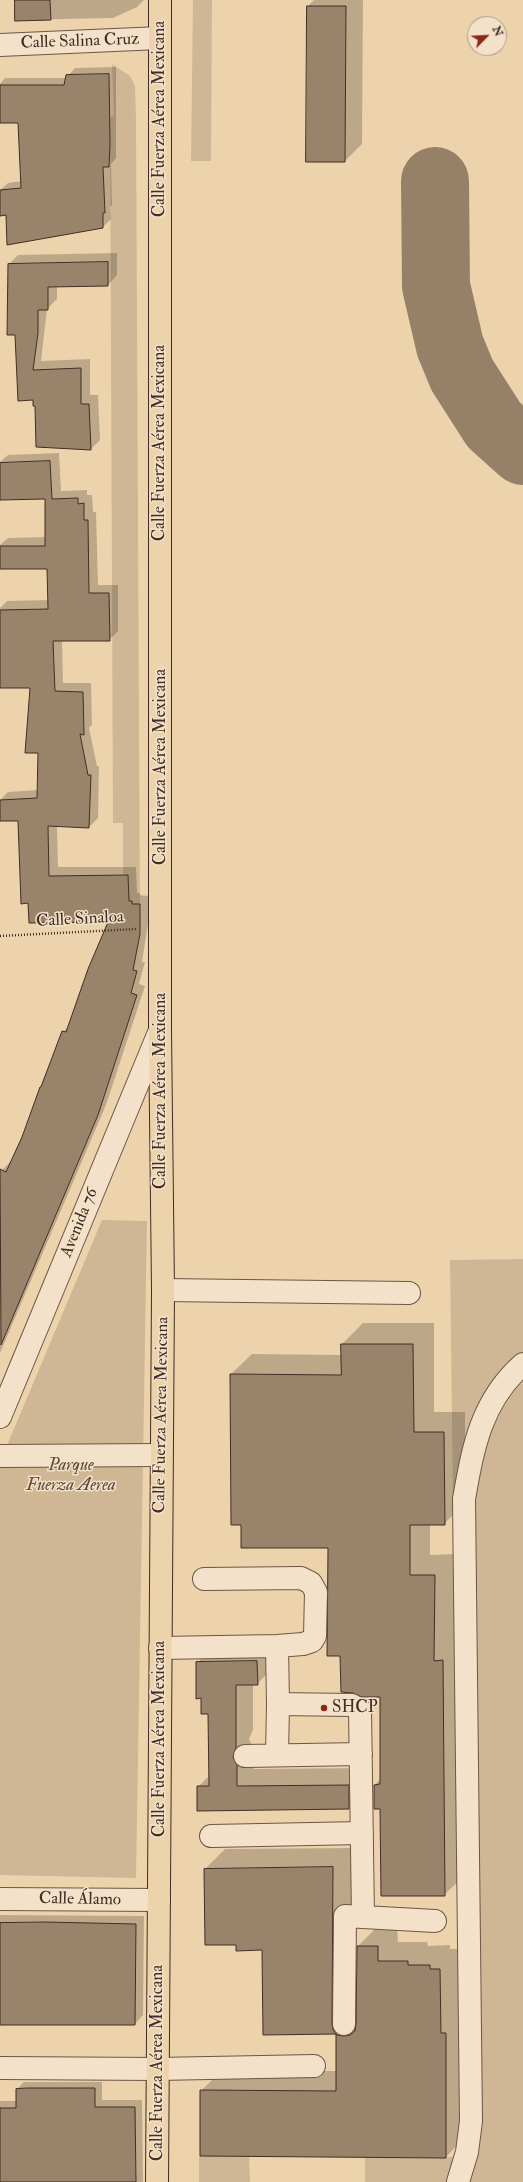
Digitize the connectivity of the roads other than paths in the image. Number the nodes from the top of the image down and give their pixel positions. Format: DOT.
graph roads {
  1 [pos="160,0"];
  2 [pos="160,38"];
  3 [pos="0,45"];
  4 [pos="160,1030"];
  5 [pos="163,1290"];
  6 [pos="409,1293"];
  7 [pos="523,1364"];
  8 [pos="0,1417"];
  9 [pos="161,1455"];
  10 [pos="0,1456"];
  11 [pos="204,1579"];
  12 [pos="277,1646"];
  13 [pos="160,1648"];
  14 [pos="278,1704"];
  15 [pos="361,1754"];
  16 [pos="277,1755"];
  17 [pos="245,1756"];
  18 [pos="362,1833"];
  19 [pos="211,1836"];
  20 [pos="0,1898"];
  21 [pos="159,1900"];
  22 [pos="363,1917"];
  23 [pos="435,1921"];
  24 [pos="344,2024"];
  25 [pos="314,2066"];
  26 [pos="0,2068"];
  27 [pos="157,2069"];
  28 [pos="157,2182"];
  29 [pos="458,2182"];
  1 -- 2 [label="main road, Calle Fuerza Aérea Mexicana"];
  2 -- 3 [label="street, Calle Salina Cruz"];
  2 -- 4 [label="main road, Calle Fuerza Aérea Mexicana"];
  4 -- 5 [label="main road, Calle Fuerza Aérea Mexicana"];
  4 -- 8 [label="street, Avenida 76"];
  5 -- 6 [label="street"];
  5 -- 9 [label="main road, Calle Fuerza Aérea Mexicana"];
  7 -- 29 [label="street"];
  9 -- 10 [label="street"];
  9 -- 13 [label="main road, Calle Fuerza Aérea Mexicana"];
  11 -- 12 [label="street"];
  12 -- 13 [label="street"];
  12 -- 14 [label="street"];
  13 -- 21 [label="main road, Calle Fuerza Aérea Mexicana"];
  14 -- 15 [label="street"];
  14 -- 16 [label="street"];
  15 -- 16 [label="street"];
  15 -- 18 [label="street"];
  16 -- 17 [label="street"];
  18 -- 19 [label="street"];
  18 -- 22 [label="street"];
  20 -- 21 [label="street, Calle Álamo"];
  21 -- 27 [label="main road, Calle Fuerza Aérea Mexicana"];
  22 -- 23 [label="street"];
  22 -- 24 [label="street"];
  25 -- 27 [label="street"];
  26 -- 27 [label="street"];
  27 -- 28 [label="main road, Calle Fuerza Aérea Mexicana"];
}
